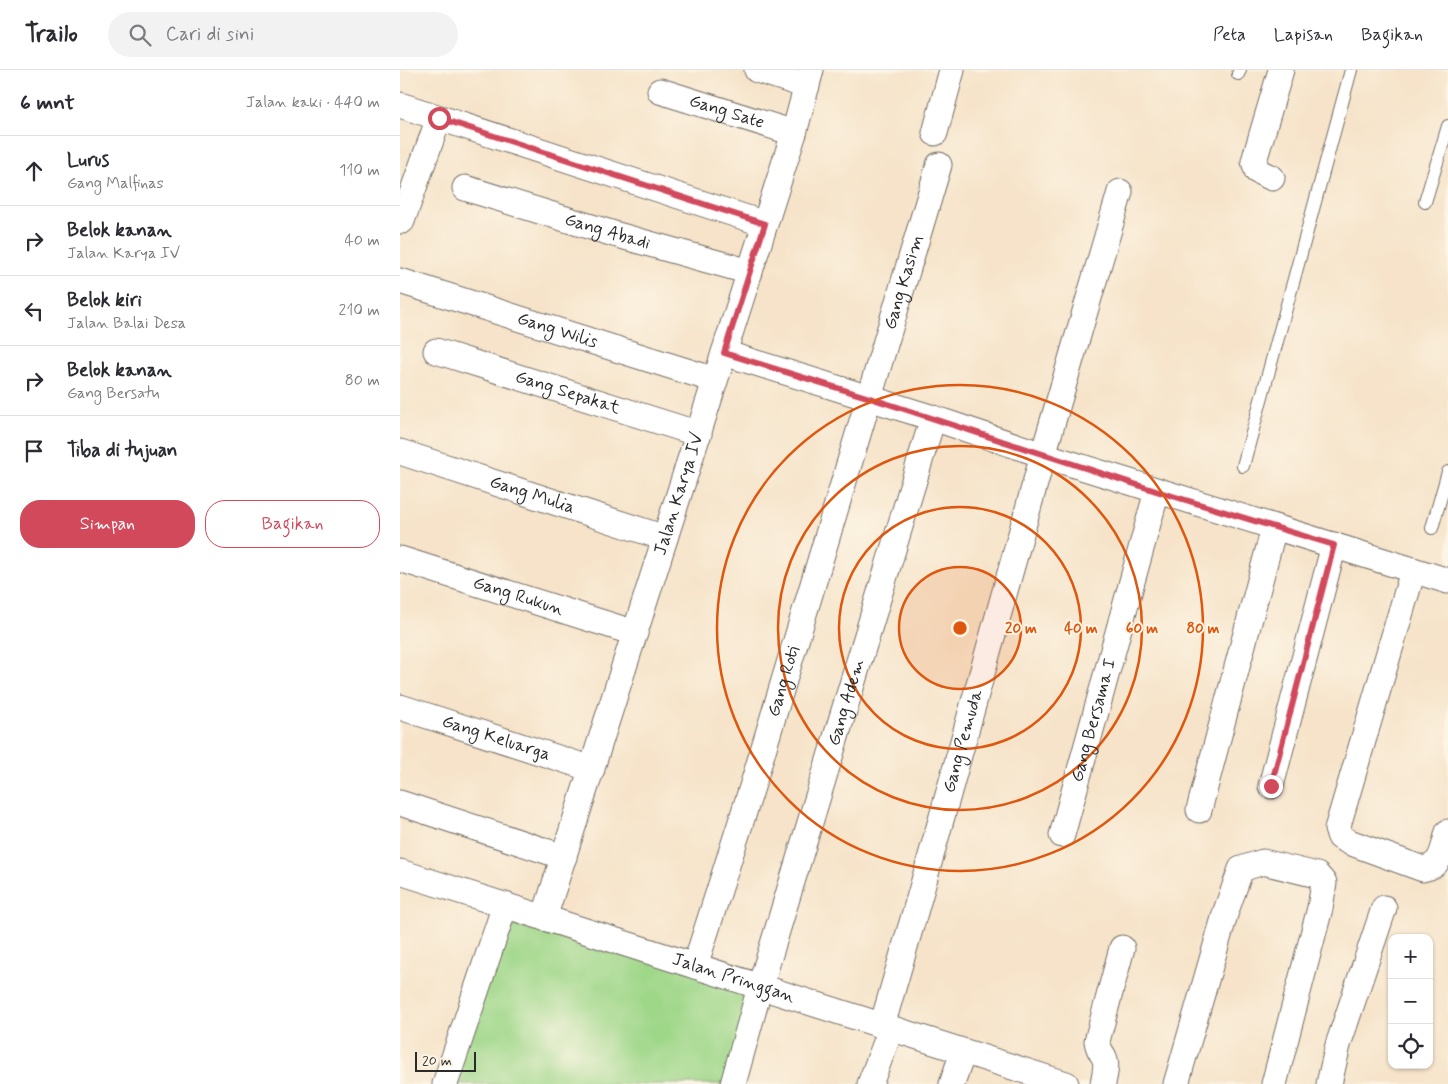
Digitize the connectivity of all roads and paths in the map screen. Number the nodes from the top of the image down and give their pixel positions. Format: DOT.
graph roads {
  1 [pos="757,70"];
  2 [pos="952,70"];
  3 [pos="1281,70"];
  4 [pos="1351,70"];
  5 [pos="809,78"];
  6 [pos="660,91"];
  7 [pos="400,105"];
  8 [pos="439,118"];
  9 [pos="1448,126"];
  10 [pos="935,132"];
  11 [pos="794,133"];
  12 [pos="939,166"];
  13 [pos="1272,178"];
  14 [pos="465,188"];
  15 [pos="1120,192"];
  16 [pos="1425,202"];
  17 [pos="402,221"];
  18 [pos="765,224"];
  19 [pos="750,272"];
  20 [pos="400,281"];
  21 [pos="436,351"];
  22 [pos="724,353"];
  23 [pos="716,380"];
  24 [pos="870,398"];
  25 [pos="933,418"];
  26 [pos="699,434"];
  27 [pos="400,452"];
  28 [pos="1043,455"];
  29 [pos="1243,466"];
  30 [pos="1448,472"];
  31 [pos="1156,491"];
  32 [pos="1274,528"];
  33 [pos="1432,528"];
  34 [pos="665,538"];
  35 [pos="1334,545"];
  36 [pos="400,559"];
  37 [pos="1413,571"];
  38 [pos="1448,581"];
  39 [pos="635,633"];
  40 [pos="400,707"];
  41 [pos="592,769"];
  42 [pos="1271,786"];
  43 [pos="400,802"];
  44 [pos="1199,810"];
  45 [pos="1448,832"];
  46 [pos="1062,835"];
  47 [pos="564,857"];
  48 [pos="402,879"];
  49 [pos="505,906"];
  50 [pos="1384,908"];
  51 [pos="544,918"];
  52 [pos="1122,948"];
  53 [pos="695,966"];
  54 [pos="760,987"];
  55 [pos="886,1027"];
  56 [pos="964,1052"];
  57 [pos="1059,1083"];
  58 [pos="444,1084"];
  59 [pos="733,1084"];
  60 [pos="870,1084"];
  61 [pos="952,1084"];
  62 [pos="1103,1084"];
  63 [pos="1176,1084"];
  64 [pos="1274,1084"];
  65 [pos="1329,1084"];
  1 -- 5 [label="street"];
  2 -- 10 [label="street"];
  3 -- 13 [label="street"];
  4 -- 29 [label="lane"];
  5 -- 11 [label="street, Jalan Karya IV"];
  6 -- 11 [label="street, Gang Sate"];
  7 -- 8 [label="street"];
  8 -- 17 [label="street"];
  8 -- 18 [label="street"];
  9 -- 16 [label="lane"];
  11 -- 18 [label="street, Jalan Karya IV"];
  12 -- 24 [label="street, Gang Kasim"];
  14 -- 19 [label="street, Gang Abadi"];
  15 -- 28 [label="street, Gang Pemuda"];
  18 -- 19 [label="street, Jalan Karya IV"];
  19 -- 22 [label="street, Jalan Karya IV"];
  20 -- 23 [label="street, Gang Wilis"];
  21 -- 26 [label="street, Gang Sepakat"];
  22 -- 23 [label="street, Jalan Karya IV"];
  22 -- 24 [label="street"];
  23 -- 26 [label="street, Jalan Karya IV"];
  24 -- 25 [label="street"];
  24 -- 53 [label="street, Gang Roti"];
  25 -- 28 [label="street"];
  25 -- 54 [label="street, Gang Adem"];
  26 -- 34 [label="street, Jalan Karya IV"];
  27 -- 34 [label="street, Gang Mulia"];
  28 -- 31 [label="street"];
  28 -- 55 [label="street, Gang Pemuda"];
  30 -- 33 [label="lane"];
  31 -- 32 [label="street"];
  31 -- 46 [label="street, Gang Bersama I"];
  32 -- 35 [label="street"];
  32 -- 44 [label="street"];
  34 -- 39 [label="street, Jalan Karya IV"];
  35 -- 37 [label="street"];
  35 -- 42 [label="street"];
  36 -- 39 [label="street, Gang Rukun"];
  37 -- 38 [label="street"];
  37 -- 45 [label="street"];
  39 -- 41 [label="street, Jalan Karya IV"];
  40 -- 41 [label="street, Gang Keluarga"];
  41 -- 47 [label="street, Jalan Karya IV"];
  43 -- 47 [label="street"];
  47 -- 51 [label="street, Jalan Karya IV"];
  48 -- 49 [label="street, Jalan Pringgan"];
  49 -- 51 [label="street, Jalan Pringgan"];
  49 -- 58 [label="street"];
  50 -- 65 [label="street"];
  51 -- 53 [label="street, Jalan Pringgan"];
  52 -- 62 [label="street"];
  53 -- 54 [label="street, Jalan Pringgan"];
  54 -- 55 [label="street, Jalan Pringgan"];
  54 -- 59 [label="street, Gang Adem"];
  55 -- 56 [label="street, Jalan Pringgan"];
  55 -- 60 [label="street, Gang Pemuda"];
  56 -- 57 [label="street, Jalan Pringgan"];
  56 -- 61 [label="street"];
  63 -- 64 [label="street"];
}
